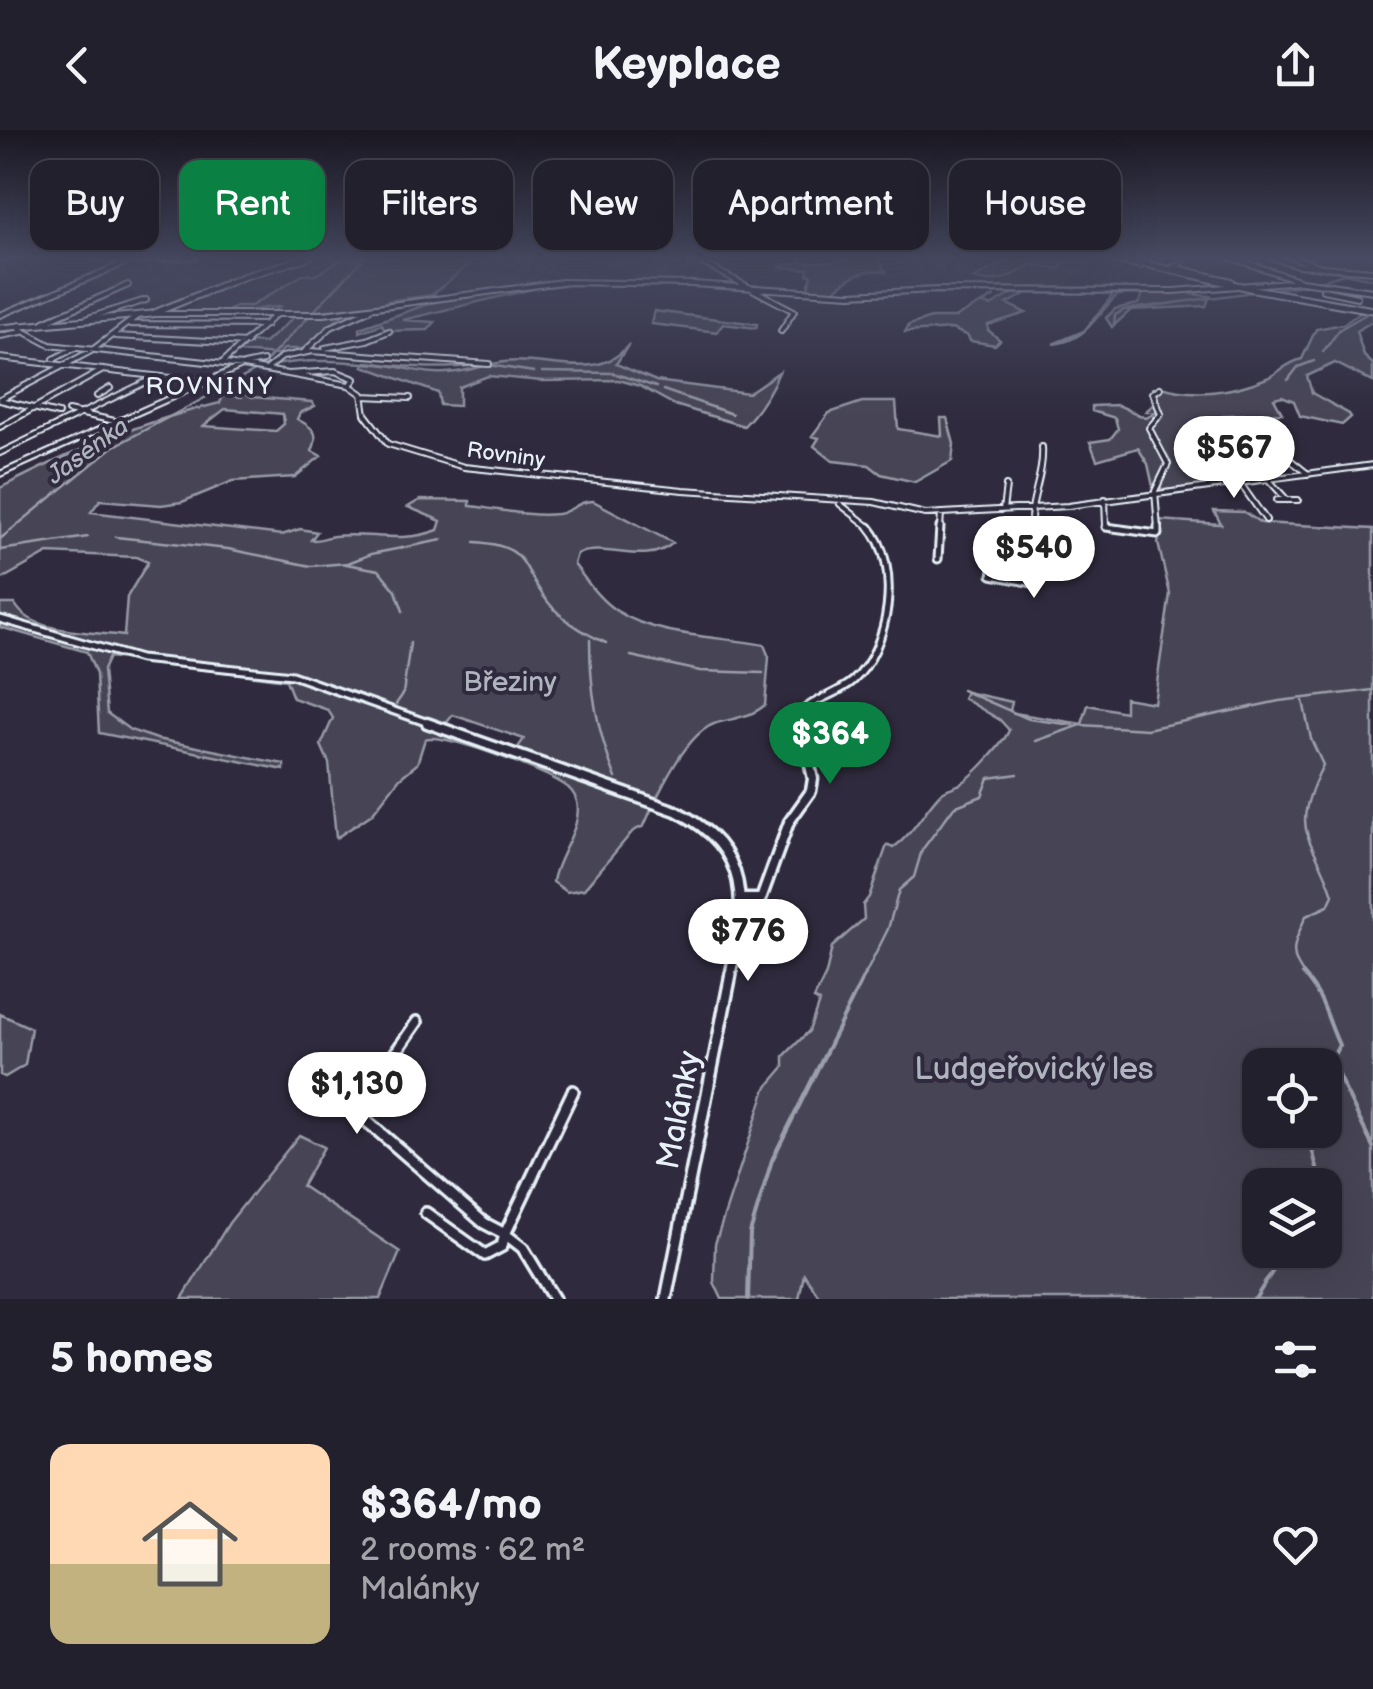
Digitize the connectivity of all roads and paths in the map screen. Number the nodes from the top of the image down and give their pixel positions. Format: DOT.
graph roads {
  1 [pos="68,312"];
  2 [pos="109,312"];
  3 [pos="158,312"];
  4 [pos="335,312"];
  5 [pos="364,312"];
  6 [pos="794,312"];
  7 [pos="155,313"];
  8 [pos="136,316"];
  9 [pos="275,316"];
  10 [pos="88,318"];
  11 [pos="44,322"];
  12 [pos="127,324"];
  13 [pos="266,325"];
  14 [pos="0,328"];
  15 [pos="22,328"];
  16 [pos="389,330"];
  17 [pos="781,331"];
  18 [pos="0,336"];
  19 [pos="114,336"];
  20 [pos="248,344"];
  21 [pos="74,348"];
  22 [pos="92,350"];
  23 [pos="307,352"];
  24 [pos="0,358"];
  25 [pos="54,359"];
  26 [pos="263,361"];
  27 [pos="221,363"];
  28 [pos="489,364"];
  29 [pos="64,366"];
  30 [pos="243,366"];
  31 [pos="103,370"];
  32 [pos="266,371"];
  33 [pos="286,375"];
  34 [pos="157,376"];
  35 [pos="207,382"];
  36 [pos="350,385"];
  37 [pos="110,388"];
  38 [pos="1160,388"];
  39 [pos="104,392"];
  40 [pos="97,396"];
  41 [pos="119,396"];
  42 [pos="153,396"];
  43 [pos="363,396"];
  44 [pos="410,398"];
  45 [pos="0,399"];
  46 [pos="164,401"];
  47 [pos="34,408"];
  48 [pos="68,411"];
  49 [pos="84,413"];
  50 [pos="58,414"];
  51 [pos="117,422"];
  52 [pos="0,427"];
  53 [pos="1275,436"];
  54 [pos="1042,447"];
  55 [pos="0,453"];
  56 [pos="1373,466"];
  57 [pos="0,474"];
  58 [pos="1309,475"];
  59 [pos="1268,480"];
  60 [pos="1240,483"];
  61 [pos="1006,486"];
  62 [pos="1155,493"];
  63 [pos="1105,500"];
  64 [pos="1277,500"];
  65 [pos="1287,500"];
  66 [pos="1298,500"];
  67 [pos="840,502"];
  68 [pos="1030,508"];
  69 [pos="1003,510"];
  70 [pos="941,513"];
  71 [pos="1266,520"];
  72 [pos="998,546"];
  73 [pos="938,559"];
  74 [pos="0,619"];
  75 [pos="762,898"];
  76 [pos="743,899"];
  77 [pos="751,925"];
  78 [pos="417,1022"];
  79 [pos="573,1091"];
  80 [pos="426,1213"];
  81 [pos="504,1234"];
  82 [pos="554,1299"];
  83 [pos="666,1299"];
  1 -- 11 [label="street"];
  2 -- 10 [label="street"];
  3 -- 7 [label="main road"];
  4 -- 9 [label="street"];
  5 -- 23 [label="street"];
  6 -- 17 [label="street"];
  7 -- 8 [label="main road"];
  7 -- 9 [label="street"];
  8 -- 10 [label="main road"];
  8 -- 12 [label="street"];
  9 -- 13 [label="street"];
  10 -- 11 [label="main road"];
  11 -- 15 [label="main road"];
  12 -- 13 [label="street"];
  12 -- 19 [label="street"];
  13 -- 20 [label="street"];
  14 -- 15 [label="main road"];
  15 -- 18 [label="street"];
  15 -- 21 [label="street"];
  16 -- 23 [label="street"];
  19 -- 20 [label="street"];
  19 -- 22 [label="street"];
  20 -- 27 [label="street"];
  21 -- 22 [label="street"];
  21 -- 25 [label="street"];
  22 -- 27 [label="street"];
  22 -- 29 [label="street"];
  23 -- 28 [label="street"];
  23 -- 32 [label="street"];
  24 -- 29 [label="street"];
  26 -- 30 [label="street"];
  27 -- 30 [label="street"];
  29 -- 31 [label="street"];
  29 -- 45 [label="street"];
  30 -- 32 [label="street"];
  30 -- 35 [label="street"];
  31 -- 34 [label="street"];
  31 -- 47 [label="street"];
  32 -- 33 [label="street"];
  33 -- 36 [label="street"];
  33 -- 36 [label="street"];
  34 -- 35 [label="street"];
  34 -- 41 [label="street"];
  35 -- 46 [label="street"];
  36 -- 43 [label="street, Rovniny"];
  37 -- 39 [label="street"];
  38 -- 62 [label="street"];
  39 -- 40 [label="street"];
  39 -- 41 [label="street"];
  41 -- 49 [label="street"];
  42 -- 46 [label="street"];
  43 -- 44 [label="street"];
  43 -- 67 [label="street, Rovniny"];
  45 -- 47 [label="street"];
  46 -- 51 [label="street"];
  47 -- 50 [label="street"];
  47 -- 52 [label="street"];
  48 -- 49 [label="street"];
  49 -- 51 [label="street"];
  49 -- 55 [label="street"];
  51 -- 57 [label="street"];
  53 -- 58 [label="street"];
  54 -- 68 [label="street"];
  56 -- 58 [label="street, Rovniny"];
  58 -- 59 [label="street, Rovniny"];
  59 -- 60 [label="street, Rovniny"];
  59 -- 65 [label="street"];
  60 -- 62 [label="street, Rovniny"];
  60 -- 71 [label="street"];
  61 -- 69 [label="street"];
  62 -- 63 [label="street, Rovniny"];
  62 -- 63 [label="street"];
  63 -- 68 [label="street, Rovniny"];
  64 -- 65 [label="street"];
  65 -- 66 [label="street"];
  67 -- 70 [label="street, Rovniny"];
  67 -- 75 [label="street"];
  68 -- 69 [label="street, Rovniny"];
  68 -- 72 [label="street"];
  69 -- 70 [label="street, Rovniny"];
  70 -- 73 [label="street"];
  74 -- 76 [label="street"];
  75 -- 76 [label="street"];
  75 -- 77 [label="street"];
  76 -- 83 [label="street, Malánky"];
  78 -- 81 [label="street"];
  79 -- 81 [label="street"];
  80 -- 81 [label="street"];
  81 -- 82 [label="street"];
}
